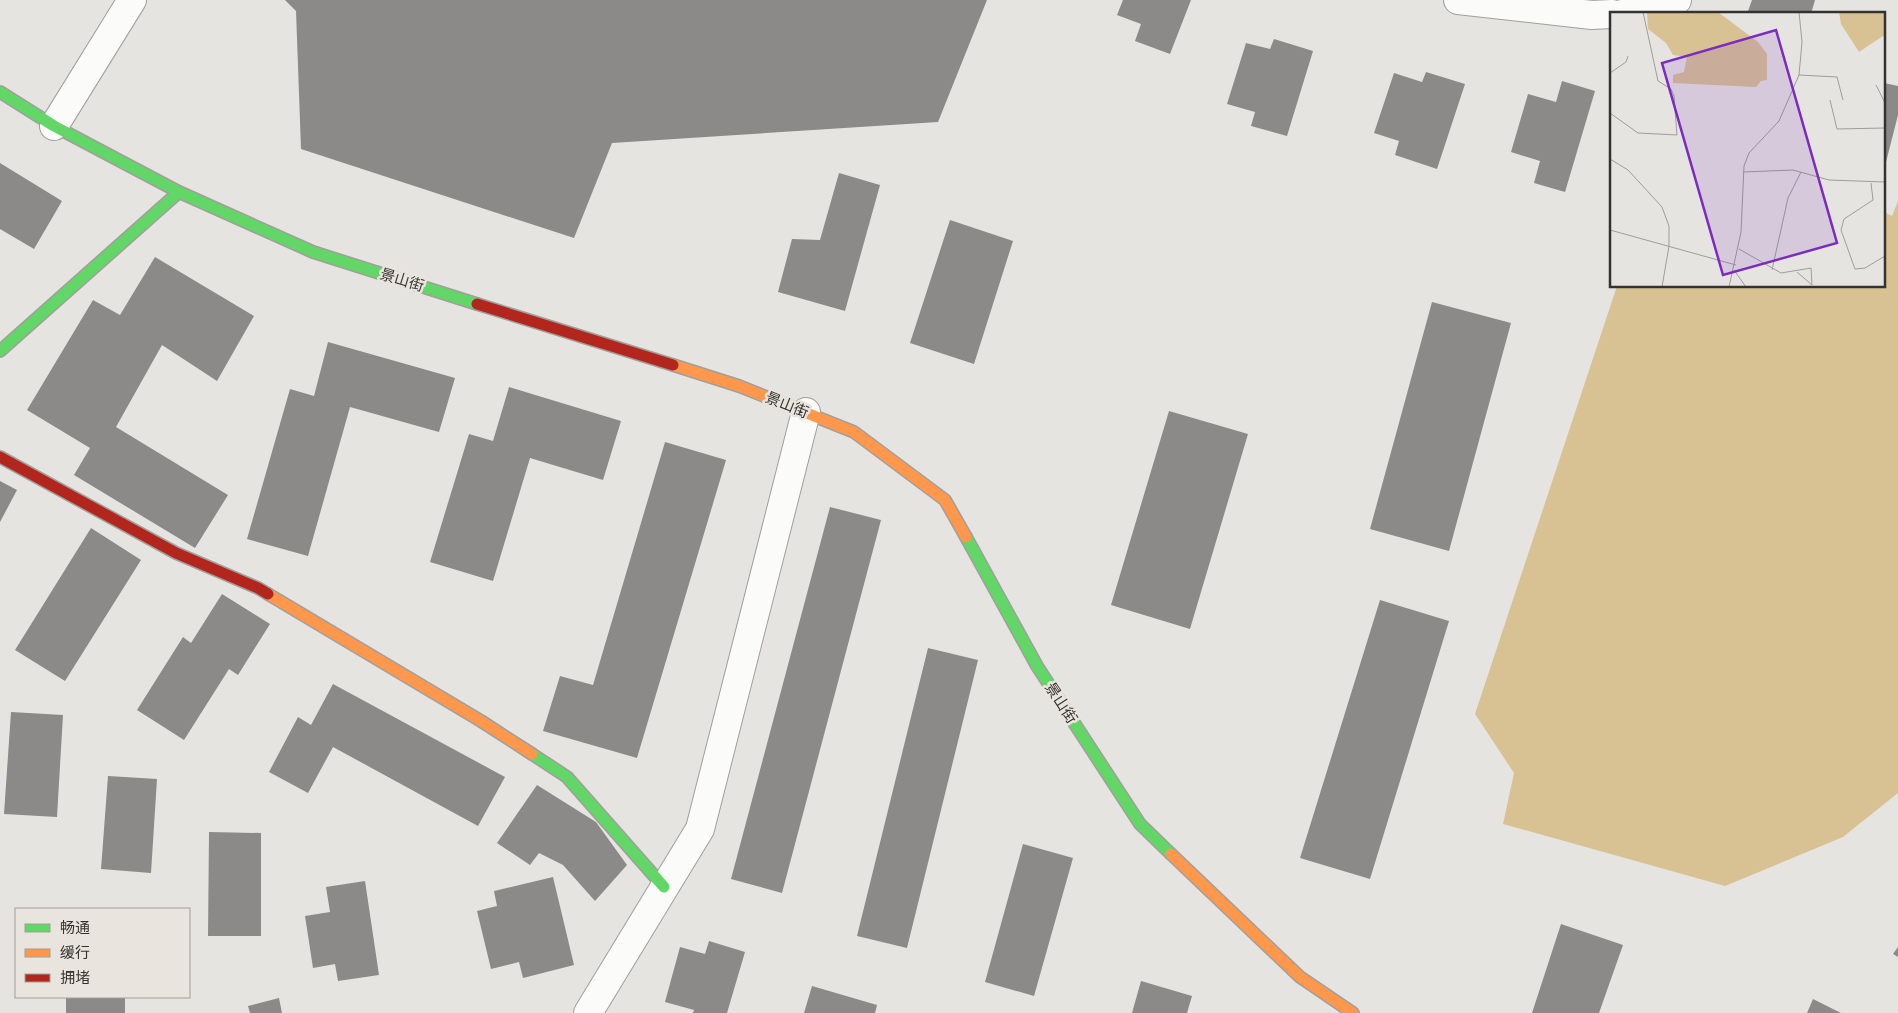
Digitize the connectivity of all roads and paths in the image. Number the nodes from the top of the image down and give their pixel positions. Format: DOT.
graph roads {
  1 [pos="132,0"];
  2 [pos="1458,0"];
  3 [pos="1676,0"];
  4 [pos="1650,12"];
  5 [pos="1610,14"];
  6 [pos="5,101"];
  7 [pos="54,126"];
  8 [pos="179,192"];
  9 [pos="0,351"];
  10 [pos="806,412"];
  11 [pos="0,457"];
  12 [pos="664,887"];
  13 [pos="588,1013"];
  14 [pos="1353,1013"];
  1 -- 7 [label="street"];
  2 -- 5 [label="street"];
  3 -- 4 [label="street"];
  6 -- 7 [label="street, 景山街"];
  7 -- 8 [label="street, 景山街"];
  8 -- 9 [label="street"];
  8 -- 10 [label="street, 景山街"];
  10 -- 12 [label="street"];
  10 -- 14 [label="street, 景山街"];
  11 -- 12 [label="street"];
  12 -- 13 [label="street"];
}
